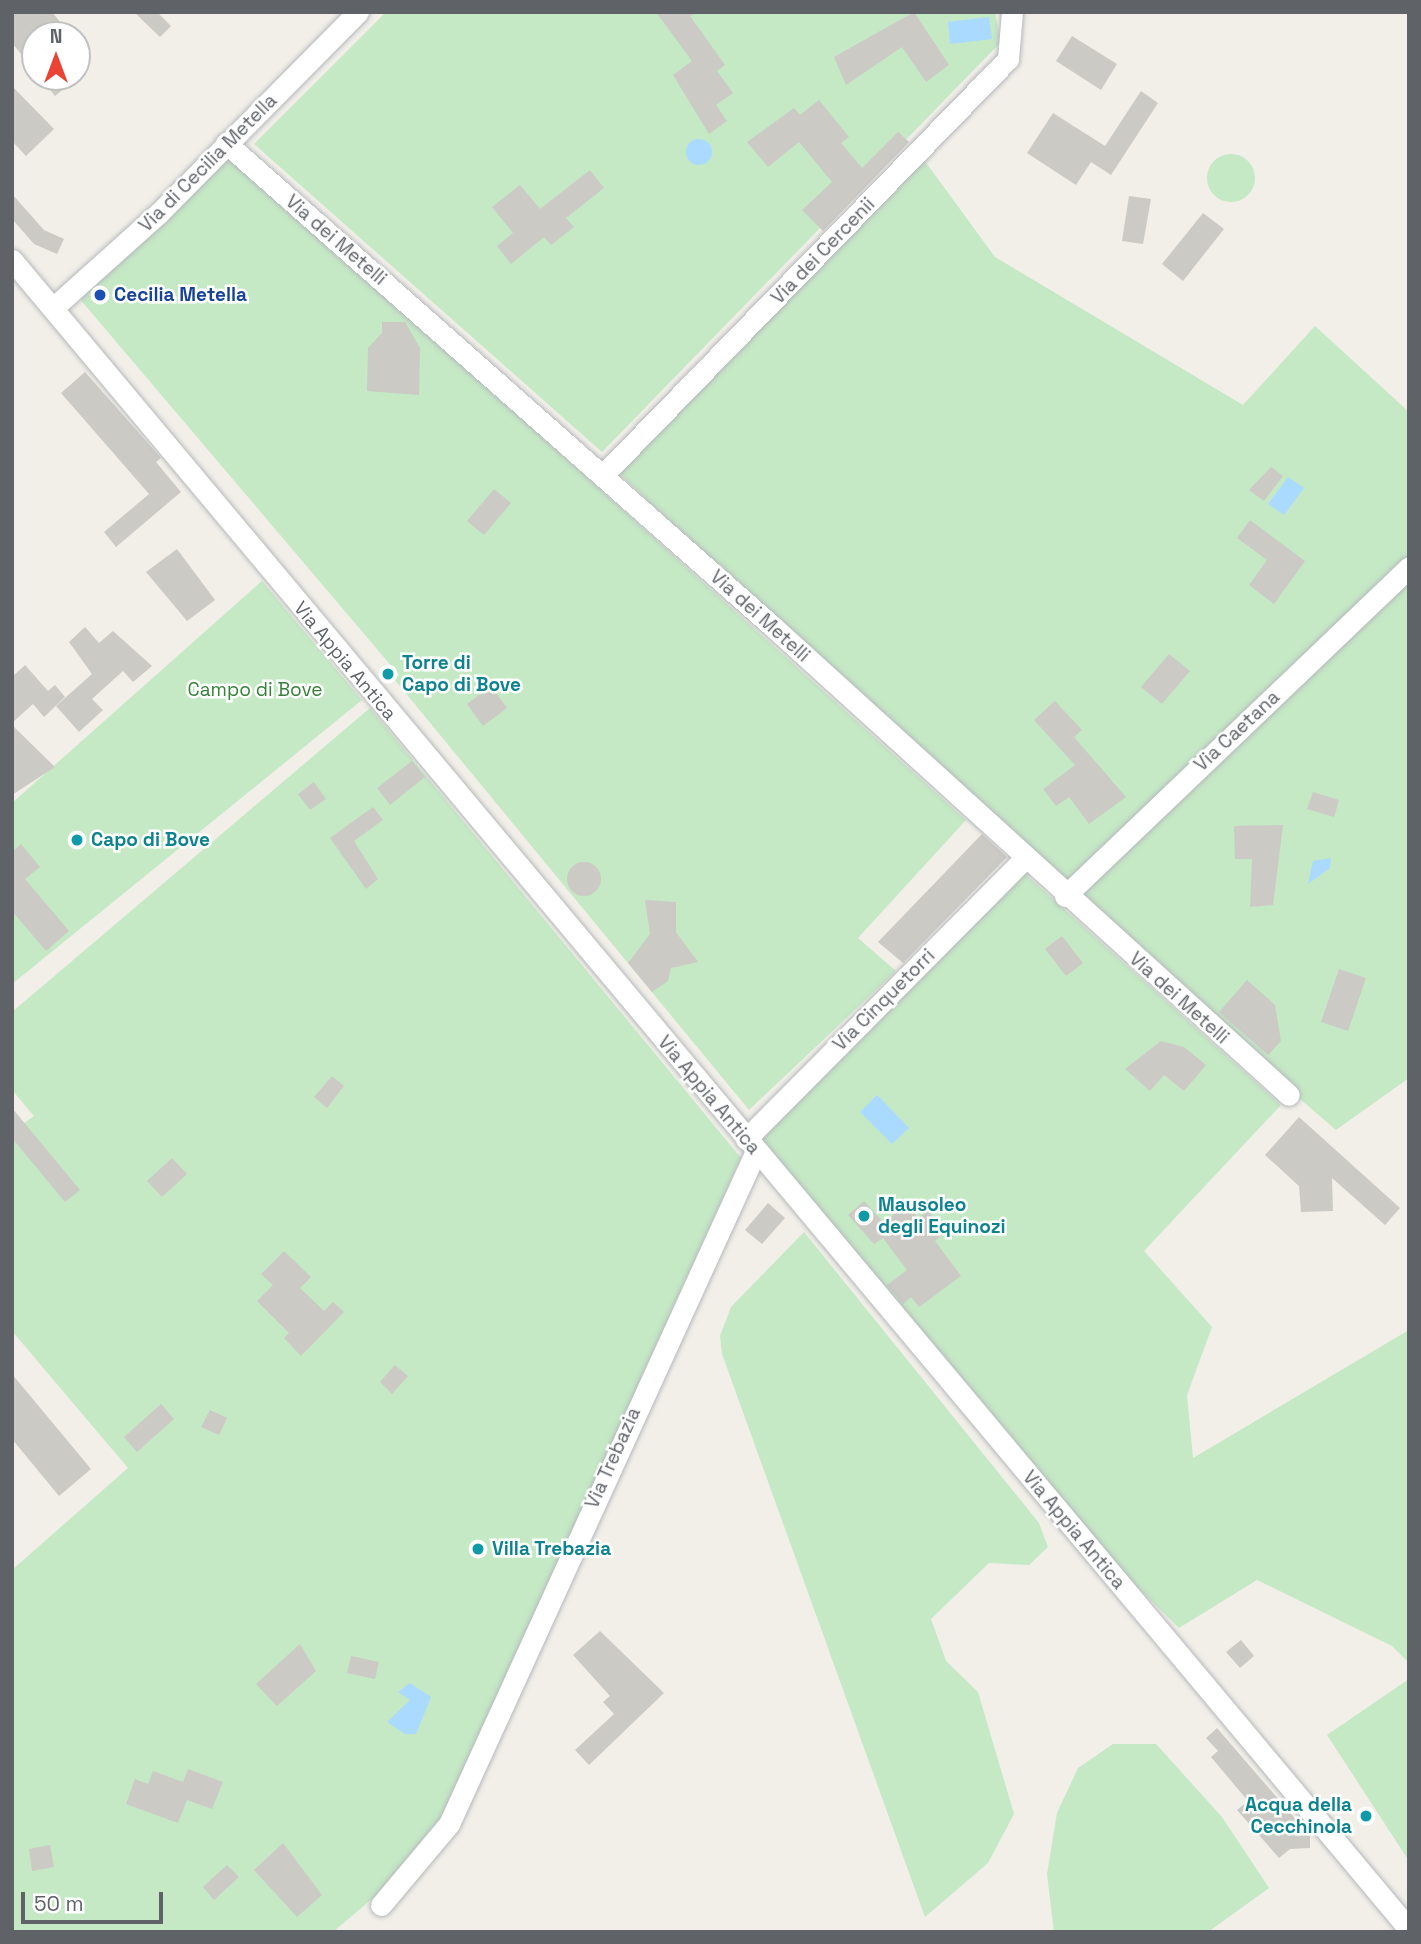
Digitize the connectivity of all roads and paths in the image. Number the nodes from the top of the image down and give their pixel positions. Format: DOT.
graph roads {
  1 [pos="358,12"];
  2 [pos="1012,12"];
  3 [pos="226,143"];
  4 [pos="12,260"];
  5 [pos="53,308"];
  6 [pos="603,476"];
  7 [pos="1409,567"];
  8 [pos="1023,860"];
  9 [pos="1065,896"];
  10 [pos="1289,1095"];
  11 [pos="751,1145"];
  12 [pos="381,1905"];
  13 [pos="1409,1929"];
  1 -- 3 [label="street, Via di Cecilia Metella"];
  2 -- 6 [label="street, Via dei Cercenii"];
  3 -- 5 [label="street, Via di Cecilia Metella"];
  3 -- 6 [label="street, Via dei Metelli"];
  4 -- 5 [label="street, Via Appia Antica"];
  5 -- 11 [label="street, Via Appia Antica"];
  6 -- 8 [label="street, Via dei Metelli"];
  7 -- 9 [label="street, Via Caetana"];
  8 -- 9 [label="street, Via dei Metelli"];
  8 -- 11 [label="street, Via Cinquetorri"];
  9 -- 10 [label="street, Via dei Metelli"];
  11 -- 12 [label="street, Via Trebazia"];
  11 -- 13 [label="street, Via Appia Antica"];
}
